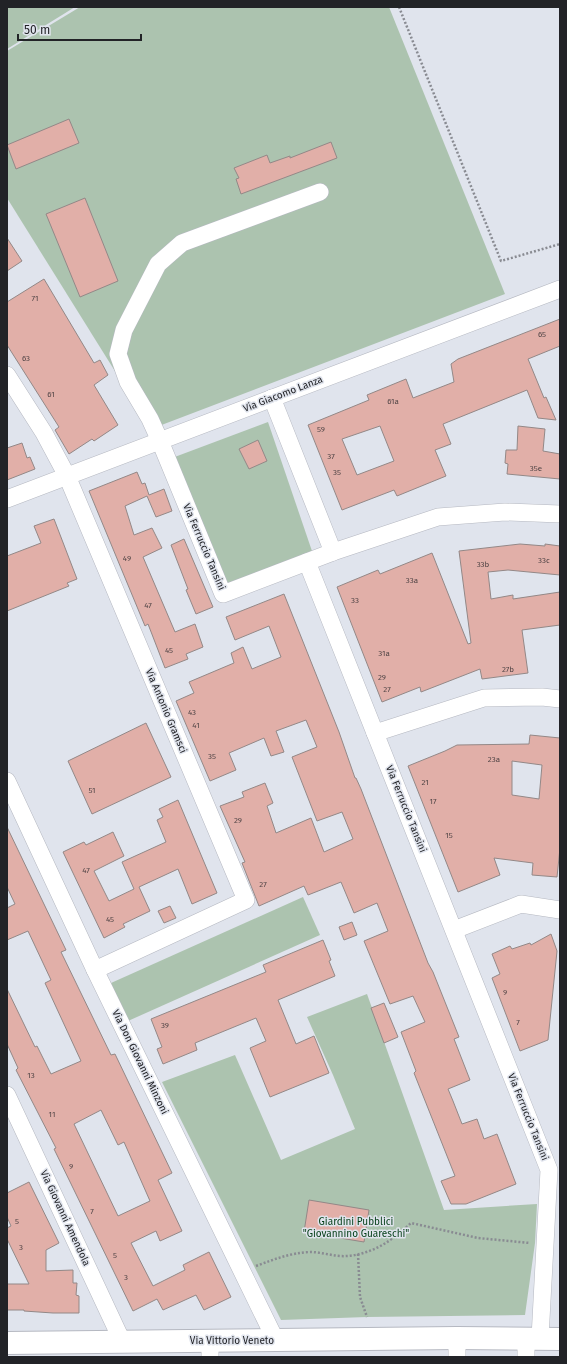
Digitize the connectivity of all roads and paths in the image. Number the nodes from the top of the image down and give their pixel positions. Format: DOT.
graph roads {
  1 [pos="399,7"];
  2 [pos="320,192"];
  3 [pos="560,244"];
  4 [pos="560,289"];
  5 [pos="7,375"];
  6 [pos="272,398"];
  7 [pos="160,441"];
  8 [pos="67,476"];
  9 [pos="7,499"];
  10 [pos="560,514"];
  11 [pos="333,552"];
  12 [pos="307,562"];
  13 [pos="560,699"];
  14 [pos="375,733"];
  15 [pos="7,781"];
  16 [pos="560,910"];
  17 [pos="454,930"];
  18 [pos="95,970"];
  19 [pos="7,1095"];
  20 [pos="535,1244"];
  21 [pos="358,1254"];
  22 [pos="254,1267"];
  23 [pos="367,1317"];
  24 [pos="122,1341"];
  25 [pos="276,1341"];
  26 [pos="7,1343"];
  27 [pos="538,1343"];
  28 [pos="457,1347"];
  29 [pos="210,1349"];
  1 -- 3 [label="path"];
  2 -- 7 [label="street"];
  4 -- 6 [label="street, Via Giacomo Lanza"];
  5 -- 8 [label="street, Via Antonio Gramsci"];
  6 -- 7 [label="street, Via Giacomo Lanza"];
  6 -- 11 [label="street"];
  7 -- 8 [label="street, Via Giacomo Lanza"];
  7 -- 12 [label="street, Via Ferruccio Tansini"];
  8 -- 9 [label="street, Via Giacomo Lanza"];
  8 -- 18 [label="street, Via Antonio Gramsci"];
  10 -- 11 [label="street, Via Ferruccio Tansini"];
  11 -- 12 [label="street, Via Ferruccio Tansini"];
  12 -- 14 [label="street, Via Ferruccio Tansini"];
  13 -- 14 [label="street"];
  14 -- 17 [label="street, Via Ferruccio Tansini"];
  15 -- 18 [label="street, Via Don Giovanni Minzoni"];
  16 -- 17 [label="street"];
  17 -- 27 [label="street, Via Ferruccio Tansini"];
  18 -- 25 [label="street, Via Don Giovanni Minzoni"];
  19 -- 24 [label="street, Via Giovanni Amendola"];
  20 -- 21 [label="path"];
  21 -- 22 [label="path"];
  21 -- 23 [label="path"];
  24 -- 26 [label="main road, Via Vittorio Veneto"];
  24 -- 29 [label="main road, Via Vittorio Veneto"];
  25 -- 28 [label="main road, Via Vittorio Veneto"];
  25 -- 29 [label="main road, Via Vittorio Veneto"];
  27 -- 28 [label="main road, Via Vittorio Veneto"];
}
